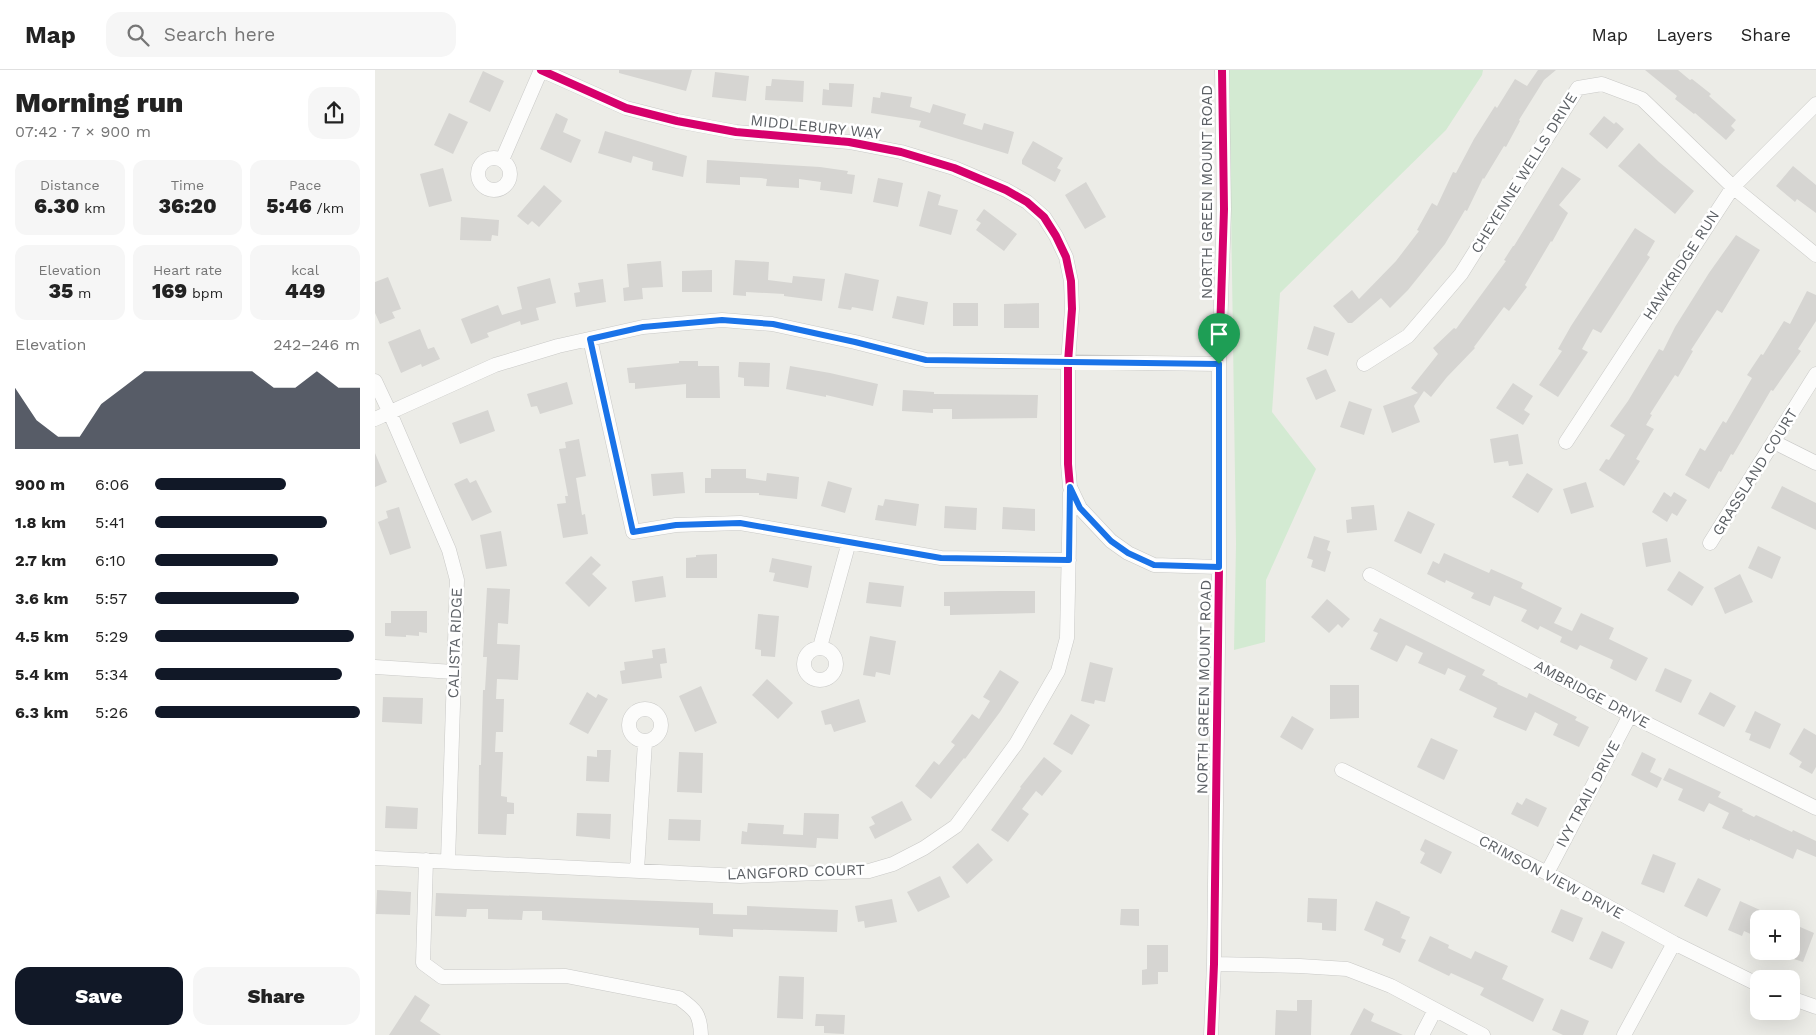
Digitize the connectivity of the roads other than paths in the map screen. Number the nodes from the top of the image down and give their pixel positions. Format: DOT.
graph roads {
  1 [pos="541,70"];
  2 [pos="1222,70"];
  3 [pos="1816,104"];
  4 [pos="502,160"];
  5 [pos="1733,187"];
  6 [pos="1816,255"];
  7 [pos="590,339"];
  8 [pos="1068,362"];
  9 [pos="1219,364"];
  10 [pos="1364,364"];
  11 [pos="1816,374"];
  12 [pos="375,381"];
  13 [pos="390,412"];
  14 [pos="375,419"];
  15 [pos="1566,442"];
  16 [pos="1774,442"];
  17 [pos="1816,463"];
  18 [pos="1070,487"];
  19 [pos="849,542"];
  20 [pos="1710,543"];
  21 [pos="1069,560"];
  22 [pos="1219,567"];
  23 [pos="1370,575"];
  24 [pos="820,647"];
  25 [pos="375,667"];
  26 [pos="454,672"];
  27 [pos="1630,715"];
  28 [pos="645,742"];
  29 [pos="1342,770"];
  30 [pos="1816,808"];
  31 [pos="375,858"];
  32 [pos="426,860"];
  33 [pos="448,861"];
  34 [pos="637,870"];
  35 [pos="1547,873"];
  36 [pos="1674,943"];
  37 [pos="1214,964"];
  38 [pos="1750,981"];
  39 [pos="1800,1001"];
  40 [pos="1816,1007"];
  41 [pos="1435,1010"];
  42 [pos="701,1035"];
  43 [pos="1211,1035"];
  44 [pos="1422,1035"];
  45 [pos="1483,1035"];
  46 [pos="1624,1035"];
  1 -- 4 [label="street"];
  1 -- 8 [label="street, MIDDLEBURY WAY"];
  2 -- 9 [label="street, NORTH GREEN MOUNT ROAD"];
  3 -- 5 [label="street, HAWKRIDGE RUN"];
  5 -- 6 [label="street, CHEYENNE WELLS DRIVE"];
  5 -- 10 [label="street, CHEYENNE WELLS DRIVE"];
  5 -- 15 [label="street, HAWKRIDGE RUN"];
  7 -- 8 [label="street"];
  7 -- 13 [label="street"];
  7 -- 19 [label="street"];
  8 -- 9 [label="street"];
  8 -- 18 [label="street, MIDDLEBURY WAY"];
  9 -- 22 [label="street, NORTH GREEN MOUNT ROAD"];
  11 -- 16 [label="street, GRASSLAND COURT"];
  12 -- 13 [label="street, CALISTA RIDGE"];
  13 -- 14 [label="street"];
  13 -- 26 [label="street, CALISTA RIDGE"];
  16 -- 17 [label="street"];
  16 -- 20 [label="street, GRASSLAND COURT"];
  18 -- 21 [label="street, LANGFORD COURT"];
  18 -- 22 [label="street, MIDDLEBURY WAY"];
  19 -- 21 [label="street"];
  19 -- 24 [label="street"];
  21 -- 34 [label="street, LANGFORD COURT"];
  22 -- 37 [label="street, NORTH GREEN MOUNT ROAD"];
  23 -- 27 [label="street, AMBRIDGE DRIVE"];
  25 -- 26 [label="street"];
  26 -- 33 [label="street, CALISTA RIDGE"];
  27 -- 30 [label="street, AMBRIDGE DRIVE"];
  27 -- 35 [label="street, IVY TRAIL DRIVE"];
  28 -- 34 [label="street"];
  29 -- 35 [label="street, CRIMSON VIEW DRIVE"];
  31 -- 32 [label="street, LANGFORD COURT"];
  32 -- 33 [label="street, LANGFORD COURT"];
  32 -- 42 [label="street"];
  33 -- 34 [label="street, LANGFORD COURT"];
  35 -- 36 [label="street, CRIMSON VIEW DRIVE"];
  36 -- 38 [label="street, CRIMSON VIEW DRIVE"];
  36 -- 46 [label="street"];
  37 -- 41 [label="street"];
  37 -- 43 [label="street, NORTH GREEN MOUNT ROAD"];
  39 -- 40 [label="street"];
  41 -- 44 [label="street"];
  41 -- 45 [label="street"];
}
